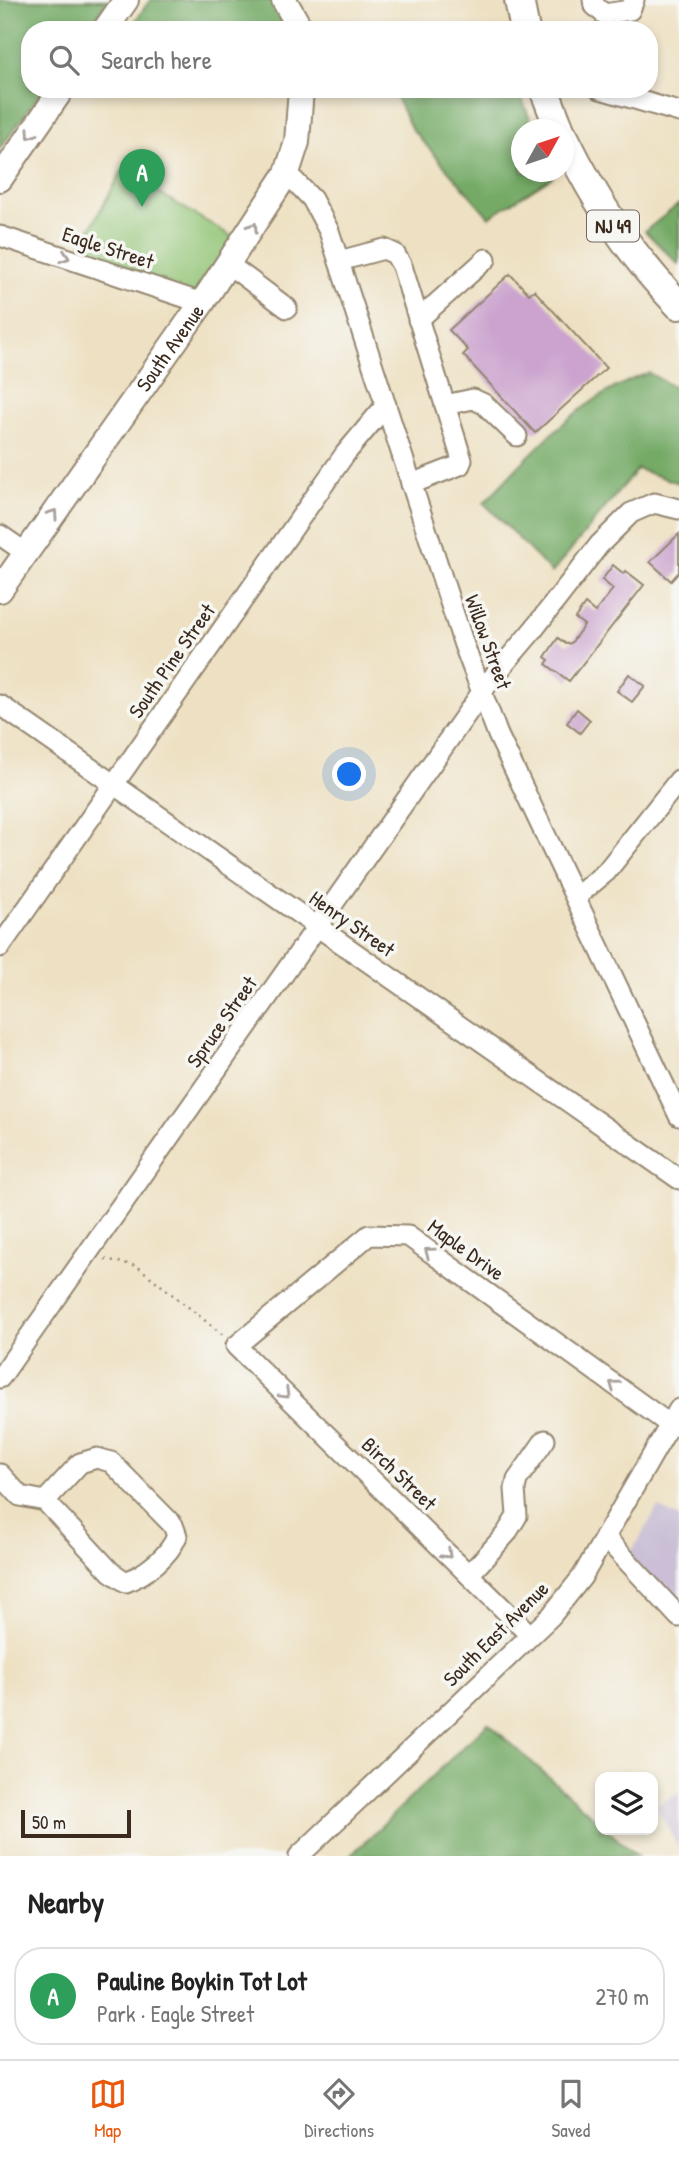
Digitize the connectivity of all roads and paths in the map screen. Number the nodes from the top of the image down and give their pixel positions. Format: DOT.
graph roads {
  1 [pos="126,0"];
  2 [pos="284,0"];
  3 [pos="293,0"];
  4 [pos="519,0"];
  5 [pos="593,0"];
  6 [pos="634,0"];
  7 [pos="111,21"];
  8 [pos="296,21"];
  9 [pos="299,21"];
  10 [pos="523,21"];
  11 [pos="56,98"];
  12 [pos="300,98"];
  13 [pos="548,98"];
  14 [pos="632,98"];
  15 [pos="679,111"];
  16 [pos="556,119"];
  17 [pos="574,156"];
  18 [pos="287,173"];
  19 [pos="0,179"];
  20 [pos="0,236"];
  21 [pos="486,259"];
  22 [pos="339,261"];
  23 [pos="228,264"];
  24 [pos="202,303"];
  25 [pos="679,304"];
  26 [pos="287,308"];
  27 [pos="418,320"];
  28 [pos="386,405"];
  29 [pos="445,405"];
  30 [pos="517,436"];
  31 [pos="411,484"];
  32 [pos="679,509"];
  33 [pos="0,535"];
  34 [pos="26,553"];
  35 [pos="0,590"];
  36 [pos="481,692"];
  37 [pos="0,705"];
  38 [pos="679,780"];
  39 [pos="113,784"];
  40 [pos="576,897"];
  41 [pos="316,927"];
  42 [pos="0,947"];
  43 [pos="679,1072"];
  44 [pos="666,1088"];
  45 [pos="679,1116"];
  46 [pos="679,1179"];
  47 [pos="86,1255"];
  48 [pos="236,1346"];
  49 [pos="0,1378"];
  50 [pos="674,1417"];
  51 [pos="545,1440"];
  52 [pos="0,1474"];
  53 [pos="45,1501"];
  54 [pos="605,1537"];
  55 [pos="469,1575"];
  56 [pos="679,1617"];
  57 [pos="530,1634"];
  58 [pos="299,1856"];
  1 -- 7 [label="main road"];
  2 -- 8 [label="main road"];
  3 -- 9 [label="main road"];
  4 -- 10 [label="highway"];
  5 -- 6 [label="street"];
  11 -- 19 [label="main road, one-way"];
  12 -- 18 [label="main road, South Avenue"];
  13 -- 16 [label="highway"];
  14 -- 15 [label="street"];
  17 -- 25 [label="highway, NJ 49"];
  18 -- 22 [label="street, Willow Street"];
  23 -- 18 [label="main road, South Avenue, one-way"];
  20 -- 24 [label="street, Eagle Street, one-way"];
  21 -- 27 [label="street"];
  22 -- 27 [label="street"];
  22 -- 28 [label="street, Willow Street"];
  23 -- 24 [label="main road, South Avenue"];
  23 -- 26 [label="street"];
  34 -- 24 [label="main road, South Avenue, one-way"];
  27 -- 29 [label="street"];
  28 -- 31 [label="street, Willow Street"];
  28 -- 39 [label="street, South Pine Street"];
  29 -- 30 [label="street"];
  29 -- 31 [label="street"];
  31 -- 36 [label="street, Willow Street"];
  32 -- 36 [label="street, Spruce Street"];
  33 -- 34 [label="street"];
  34 -- 35 [label="main road, South Avenue"];
  36 -- 40 [label="street, Willow Street"];
  36 -- 41 [label="street, Spruce Street"];
  37 -- 39 [label="street, Henry Street"];
  38 -- 40 [label="street"];
  39 -- 41 [label="street, Henry Street"];
  39 -- 42 [label="street, South Pine Street"];
  40 -- 44 [label="street, Willow Street"];
  41 -- 46 [label="street, Henry Street"];
  41 -- 47 [label="street, Spruce Street"];
  43 -- 44 [label="street"];
  44 -- 45 [label="street, Willow Street"];
  47 -- 48 [label="path"];
  47 -- 49 [label="street, Spruce Street"];
  50 -- 48 [label="street, Maple Drive, one-way"];
  48 -- 55 [label="street, Birch Street, one-way"];
  50 -- 54 [label="street, South East Avenue"];
  51 -- 55 [label="street"];
  52 -- 53 [label="street"];
  53 -- 53 [label="street"];
  54 -- 56 [label="street"];
  54 -- 57 [label="street, South East Avenue"];
  55 -- 57 [label="street, Birch Street"];
  57 -- 58 [label="street, South East Avenue"];
}
